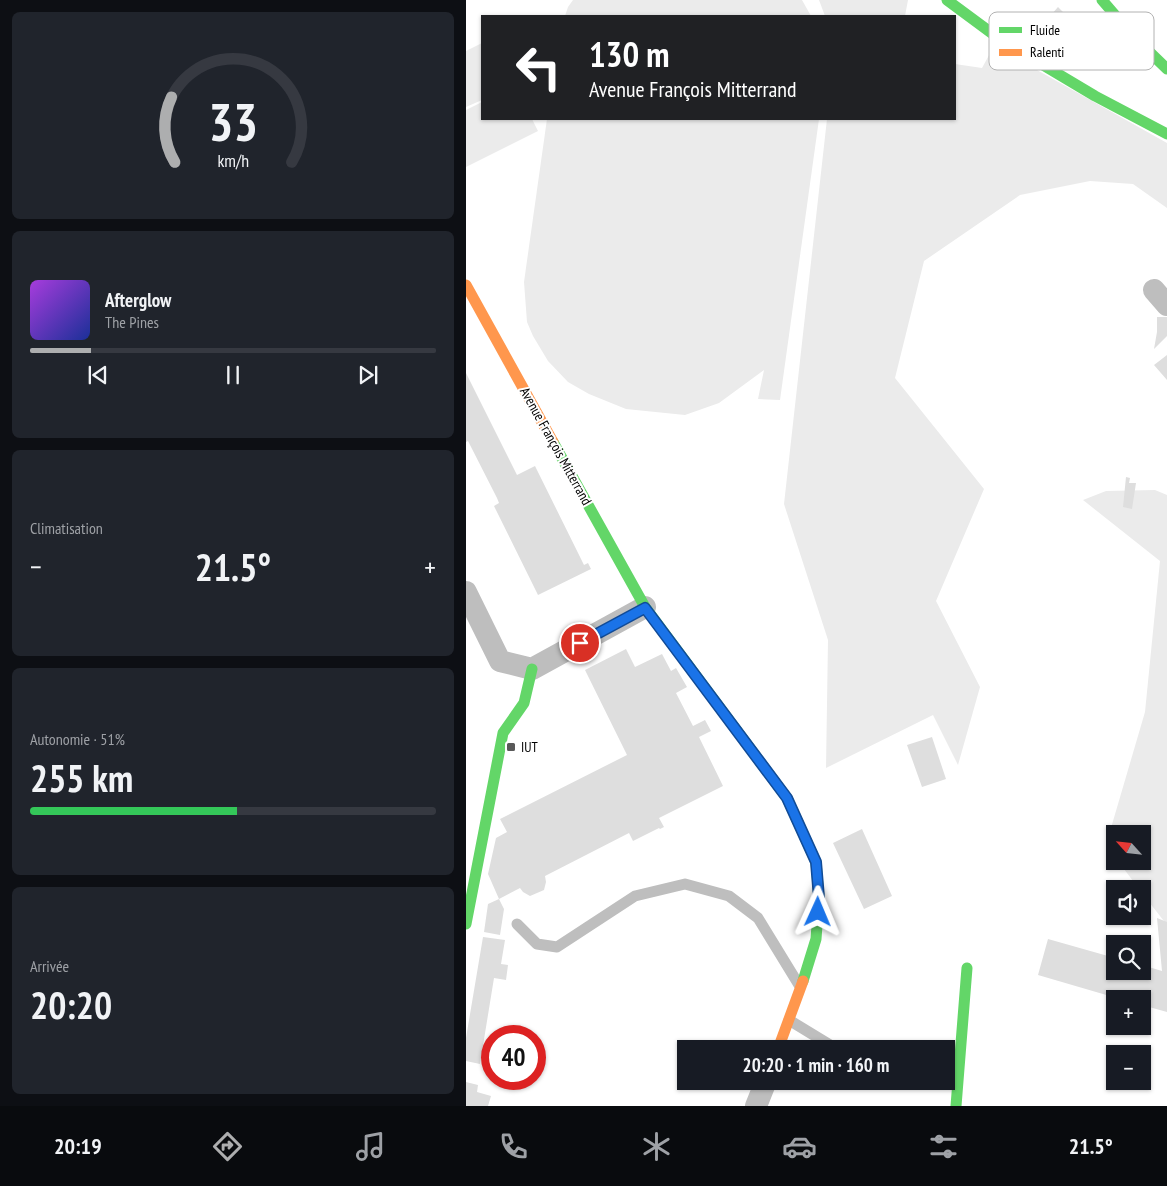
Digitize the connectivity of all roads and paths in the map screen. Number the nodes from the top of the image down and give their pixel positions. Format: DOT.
graph roads {
  1 [pos="947,0"];
  2 [pos="1102,0"];
  3 [pos="1112,12"];
  4 [pos="989,31"];
  5 [pos="1154,57"];
  6 [pos="1051,70"];
  7 [pos="1167,70"];
  8 [pos="1167,134"];
  9 [pos="466,285"];
  10 [pos="466,592"];
  11 [pos="645,608"];
  12 [pos="532,669"];
  13 [pos="466,924"];
  14 [pos="517,924"];
  15 [pos="967,968"];
  16 [pos="801,989"];
  17 [pos="790,1020"];
  18 [pos="782,1040"];
  19 [pos="822,1040"];
  20 [pos="762,1090"];
  21 [pos="756,1106"];
  22 [pos="956,1106"];
  1 -- 4 [label="street"];
  2 -- 3 [label="street"];
  5 -- 7 [label="street"];
  6 -- 8 [label="street"];
  9 -- 11 [label="street, Avenue François Mitterrand"];
  10 -- 12 [label="street"];
  11 -- 12 [label="street"];
  11 -- 16 [label="street, Avenue François Mitterrand"];
  12 -- 13 [label="street"];
  14 -- 16 [label="lane"];
  15 -- 22 [label="street"];
  16 -- 17 [label="street, Avenue François Mitterrand"];
  17 -- 18 [label="street, Avenue François Mitterrand"];
  17 -- 19 [label="lane"];
  20 -- 21 [label="street"];
}
